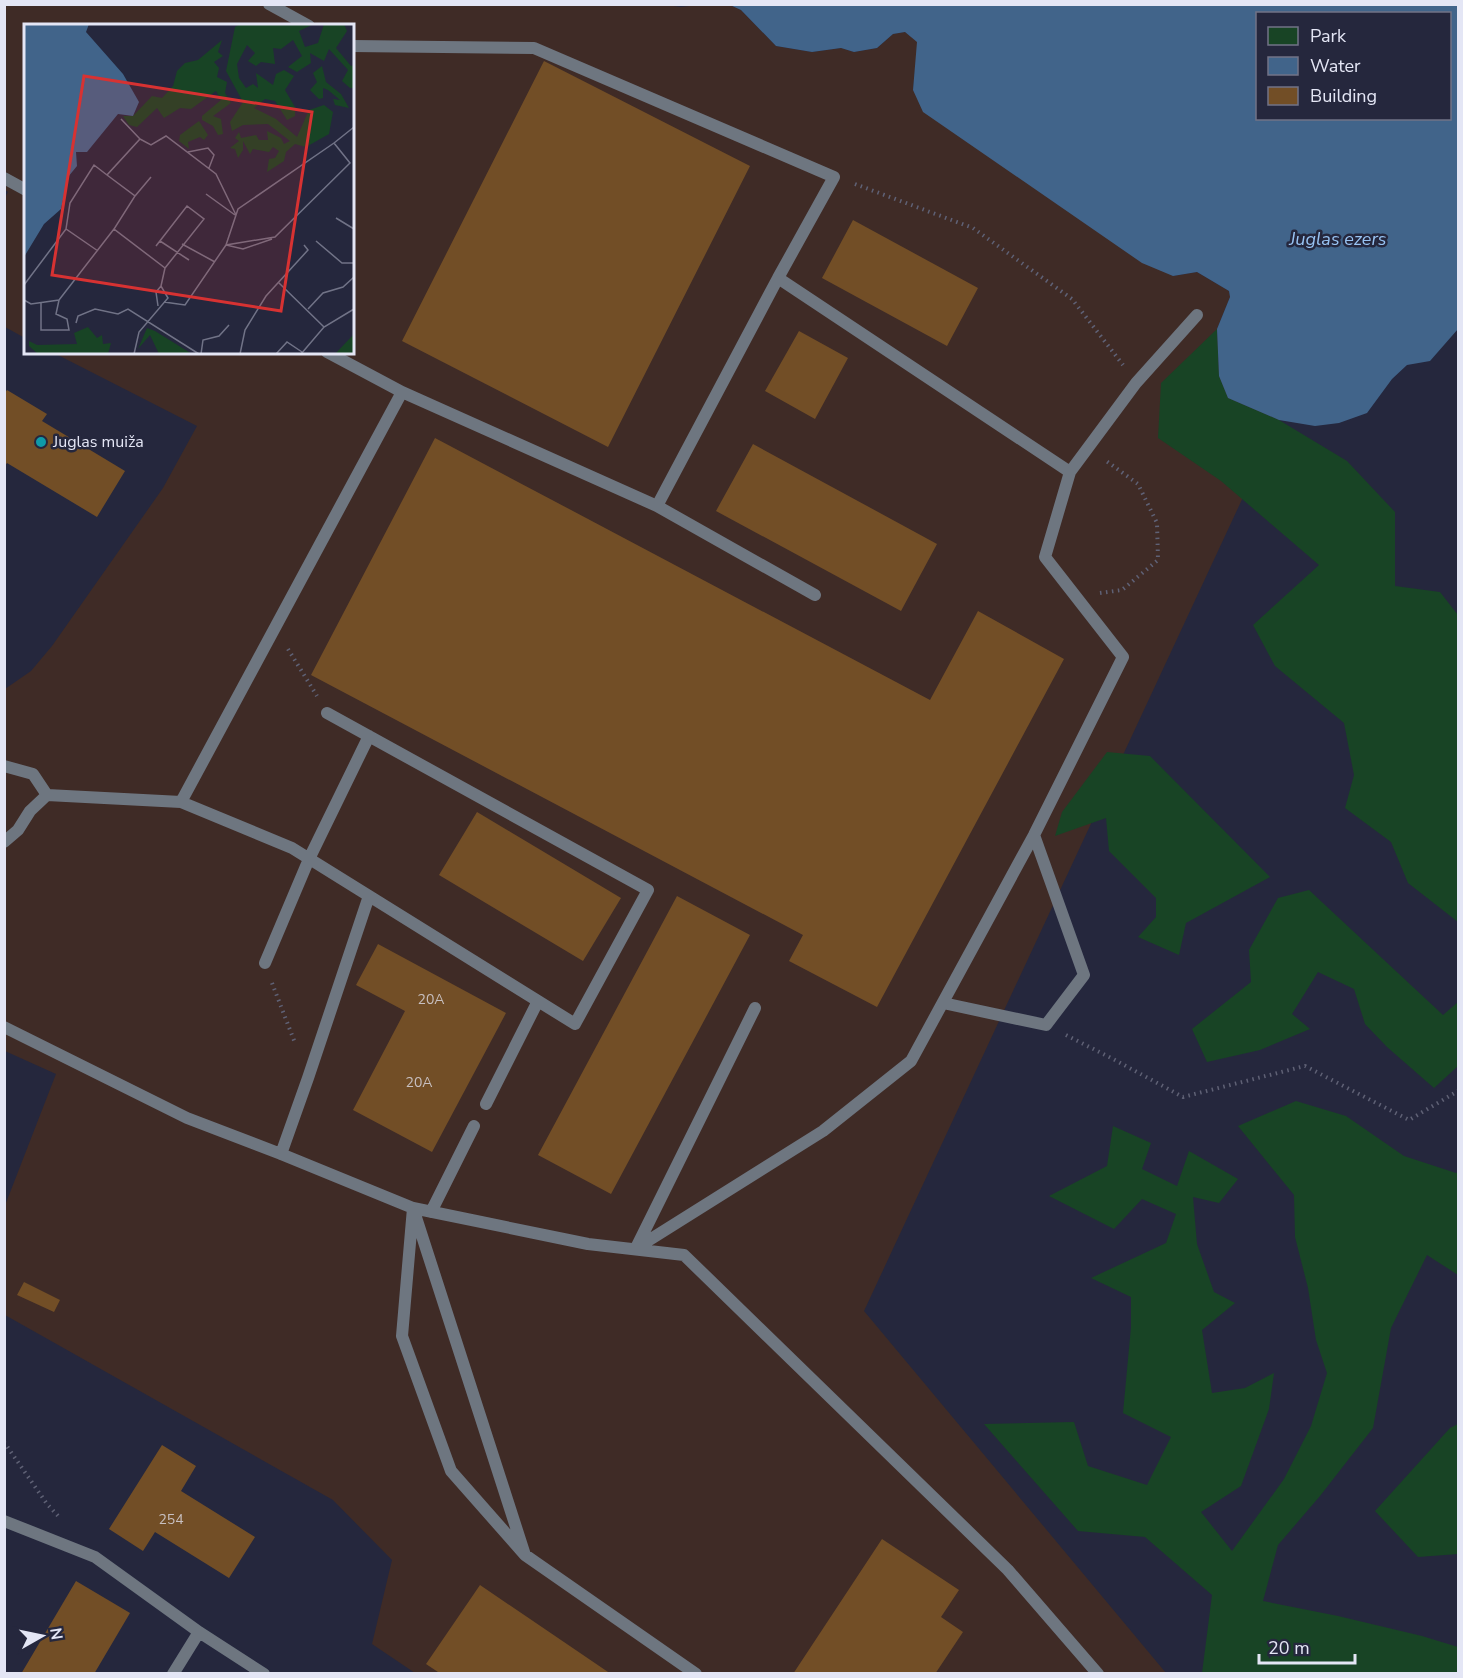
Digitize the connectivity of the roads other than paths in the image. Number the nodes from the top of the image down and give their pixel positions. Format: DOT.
graph roads {
  1 [pos="269,4"];
  2 [pos="305,24"];
  3 [pos="354,46"];
  4 [pos="4,178"];
  5 [pos="24,189"];
  6 [pos="778,278"];
  7 [pos="1197,315"];
  8 [pos="331,354"];
  9 [pos="402,392"];
  10 [pos="1070,472"];
  11 [pos="657,506"];
  12 [pos="814,595"];
  13 [pos="327,713"];
  14 [pos="369,736"];
  15 [pos="4,766"];
  16 [pos="47,795"];
  17 [pos="181,802"];
  18 [pos="1034,835"];
  19 [pos="4,842"];
  20 [pos="309,859"];
  21 [pos="369,896"];
  22 [pos="265,963"];
  23 [pos="538,1001"];
  24 [pos="943,1003"];
  25 [pos="755,1008"];
  26 [pos="4,1027"];
  27 [pos="486,1104"];
  28 [pos="474,1126"];
  29 [pos="281,1154"];
  30 [pos="412,1208"];
  31 [pos="431,1212"];
  32 [pos="635,1249"];
  33 [pos="4,1521"];
  34 [pos="525,1555"];
  35 [pos="199,1632"];
  36 [pos="172,1674"];
  37 [pos="264,1674"];
  38 [pos="696,1674"];
  39 [pos="1098,1674"];
  1 -- 2 [label="lane"];
  3 -- 6 [label="lane"];
  4 -- 5 [label="lane"];
  6 -- 10 [label="lane"];
  6 -- 11 [label="lane"];
  7 -- 10 [label="lane"];
  8 -- 9 [label="lane"];
  9 -- 11 [label="lane"];
  9 -- 17 [label="lane"];
  10 -- 18 [label="lane"];
  11 -- 12 [label="lane"];
  13 -- 14 [label="lane"];
  14 -- 20 [label="lane"];
  14 -- 23 [label="lane"];
  15 -- 16 [label="lane"];
  16 -- 17 [label="lane"];
  16 -- 19 [label="lane"];
  17 -- 20 [label="lane"];
  18 -- 24 [label="lane"];
  18 -- 24 [label="lane"];
  20 -- 21 [label="lane"];
  20 -- 22 [label="lane"];
  21 -- 23 [label="lane"];
  21 -- 29 [label="lane"];
  23 -- 27 [label="lane"];
  24 -- 32 [label="lane"];
  25 -- 32 [label="lane"];
  26 -- 29 [label="lane"];
  28 -- 31 [label="lane"];
  29 -- 30 [label="lane"];
  30 -- 31 [label="lane"];
  30 -- 34 [label="lane"];
  30 -- 34 [label="lane"];
  31 -- 32 [label="lane"];
  32 -- 39 [label="lane"];
  33 -- 35 [label="lane"];
  34 -- 38 [label="lane"];
  35 -- 36 [label="lane"];
  35 -- 37 [label="lane"];
}
